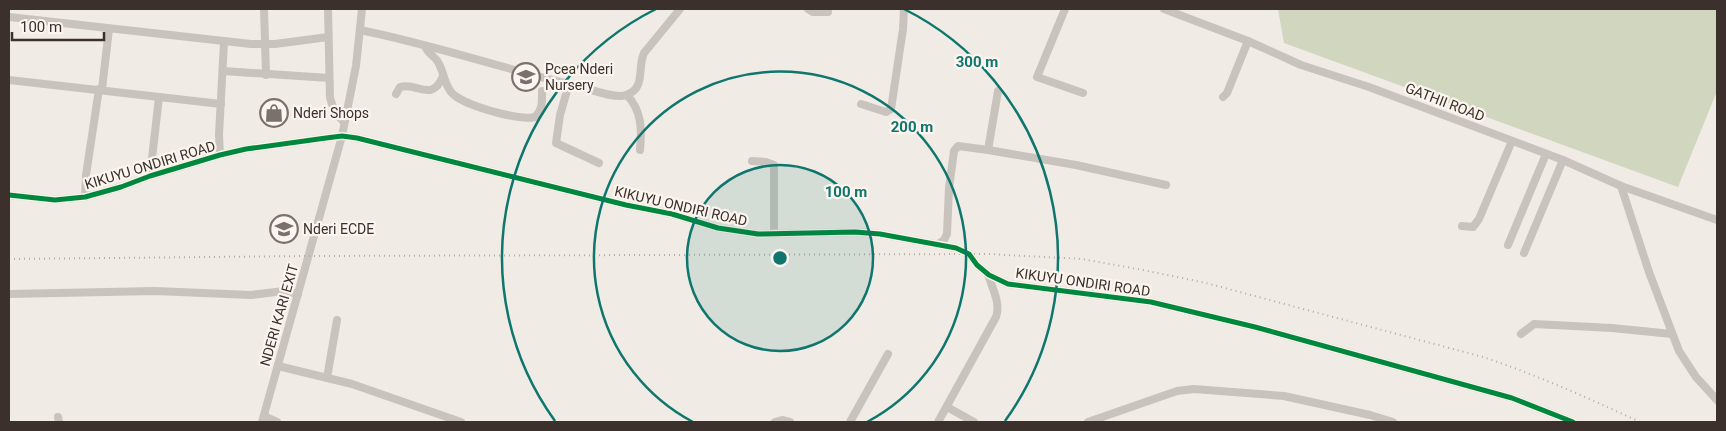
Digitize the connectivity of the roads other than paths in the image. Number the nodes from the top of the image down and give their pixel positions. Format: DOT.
graph roads {
  1 [pos="18,9"];
  2 [pos="264,9"];
  3 [pos="328,9"];
  4 [pos="362,9"];
  5 [pos="680,9"];
  6 [pos="808,9"];
  7 [pos="904,9"];
  8 [pos="1065,9"];
  9 [pos="1164,9"];
  10 [pos="828,12"];
  11 [pos="13,18"];
  12 [pos="109,28"];
  13 [pos="360,30"];
  14 [pos="328,37"];
  15 [pos="1248,40"];
  16 [pos="224,42"];
  17 [pos="266,45"];
  18 [pos="425,46"];
  19 [pos="223,71"];
  20 [pos="266,75"];
  21 [pos="443,76"];
  22 [pos="329,78"];
  23 [pos="9,80"];
  24 [pos="569,84"];
  25 [pos="101,89"];
  26 [pos="542,91"];
  27 [pos="998,91"];
  28 [pos="1083,93"];
  29 [pos="396,94"];
  30 [pos="626,95"];
  31 [pos="159,97"];
  32 [pos="1223,98"];
  33 [pos="220,104"];
  34 [pos="861,104"];
  35 [pos="344,122"];
  36 [pos="342,136"];
  37 [pos="1512,141"];
  38 [pos="640,150"];
  39 [pos="988,150"];
  40 [pos="1546,154"];
  41 [pos="220,155"];
  42 [pos="1564,160"];
  43 [pos="752,161"];
  44 [pos="599,163"];
  45 [pos="150,176"];
  46 [pos="1166,185"];
  47 [pos="1622,186"];
  48 [pos="9,195"];
  49 [pos="85,197"];
  50 [pos="1717,220"];
  51 [pos="1462,226"];
  52 [pos="774,234"];
  53 [pos="938,244"];
  54 [pos="1508,245"];
  55 [pos="1524,253"];
  56 [pos="988,274"];
  57 [pos="9,294"];
  58 [pos="298,294"];
  59 [pos="337,320"];
  60 [pos="1521,334"];
  61 [pos="1672,334"];
  62 [pos="888,354"];
  63 [pos="278,366"];
  64 [pos="327,378"];
  65 [pos="1717,400"];
  66 [pos="947,406"];
  67 [pos="263,419"];
  68 [pos="278,422"];
  69 [pos="458,422"];
  70 [pos="775,422"];
  71 [pos="790,422"];
  72 [pos="850,422"];
  73 [pos="938,422"];
  74 [pos="974,422"];
  75 [pos="1088,422"];
  76 [pos="1393,422"];
  77 [pos="1572,422"];
  1 -- 11 [label="street"];
  2 -- 17 [label="street"];
  3 -- 14 [label="street"];
  4 -- 13 [label="street, NDERI KARI EXIT"];
  5 -- 30 [label="street"];
  6 -- 10 [label="street"];
  7 -- 34 [label="street"];
  8 -- 28 [label="street"];
  9 -- 15 [label="street, GATHII ROAD"];
  11 -- 12 [label="street"];
  12 -- 16 [label="street"];
  12 -- 25 [label="street"];
  13 -- 18 [label="street"];
  13 -- 35 [label="street, NDERI KARI EXIT"];
  14 -- 17 [label="street"];
  14 -- 22 [label="street"];
  15 -- 32 [label="street"];
  15 -- 37 [label="street, GATHII ROAD"];
  16 -- 17 [label="street"];
  16 -- 19 [label="street"];
  17 -- 20 [label="street"];
  18 -- 21 [label="street"];
  18 -- 24 [label="street"];
  19 -- 20 [label="street"];
  19 -- 33 [label="street"];
  20 -- 22 [label="street"];
  21 -- 26 [label="street"];
  21 -- 29 [label="street"];
  22 -- 35 [label="street"];
  23 -- 25 [label="street"];
  24 -- 30 [label="street"];
  24 -- 44 [label="street"];
  25 -- 31 [label="street"];
  25 -- 49 [label="street"];
  27 -- 39 [label="street"];
  30 -- 38 [label="street"];
  31 -- 33 [label="street"];
  31 -- 45 [label="street"];
  33 -- 41 [label="street"];
  35 -- 36 [label="street, NDERI KARI EXIT"];
  36 -- 41 [label="street, KIKUYU ONDIRI ROAD"];
  36 -- 52 [label="street, KIKUYU ONDIRI ROAD"];
  36 -- 58 [label="street, NDERI KARI EXIT"];
  37 -- 40 [label="street, GATHII ROAD"];
  37 -- 51 [label="street"];
  39 -- 46 [label="street"];
  39 -- 53 [label="street"];
  40 -- 42 [label="street, GATHII ROAD"];
  40 -- 54 [label="street"];
  41 -- 45 [label="street, KIKUYU ONDIRI ROAD"];
  42 -- 47 [label="street, GATHII ROAD"];
  42 -- 55 [label="street"];
  43 -- 52 [label="street"];
  45 -- 49 [label="street, KIKUYU ONDIRI ROAD"];
  47 -- 50 [label="street, GATHII ROAD"];
  47 -- 61 [label="street"];
  48 -- 49 [label="street, KIKUYU ONDIRI ROAD"];
  52 -- 53 [label="street, KIKUYU ONDIRI ROAD"];
  53 -- 56 [label="street, KIKUYU ONDIRI ROAD"];
  56 -- 66 [label="street"];
  56 -- 77 [label="street, KIKUYU ONDIRI ROAD"];
  57 -- 58 [label="street"];
  58 -- 63 [label="street, NDERI KARI EXIT"];
  59 -- 64 [label="street"];
  60 -- 61 [label="street"];
  61 -- 65 [label="street"];
  62 -- 72 [label="street"];
  63 -- 64 [label="street"];
  63 -- 67 [label="street, NDERI KARI EXIT"];
  64 -- 69 [label="street"];
  66 -- 73 [label="street"];
  66 -- 74 [label="street"];
  67 -- 68 [label="street"];
  70 -- 71 [label="street"];
  75 -- 76 [label="street"];
}
